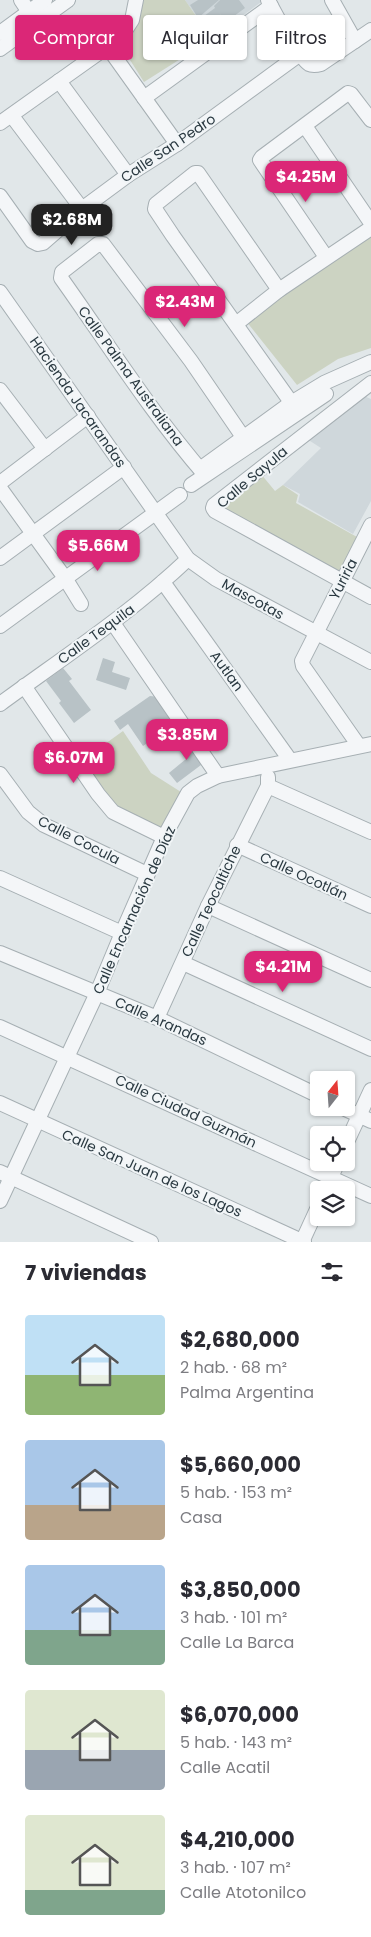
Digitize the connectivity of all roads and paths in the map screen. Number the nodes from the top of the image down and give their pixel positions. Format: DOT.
graph roads {
  1 [pos="45,0"];
  2 [pos="68,0"];
  3 [pos="136,0"];
  4 [pos="332,0"];
  5 [pos="269,3"];
  6 [pos="25,6"];
  7 [pos="132,15"];
  8 [pos="276,15"];
  9 [pos="371,30"];
  10 [pos="0,33"];
  11 [pos="355,42"];
  12 [pos="345,48"];
  13 [pos="0,49"];
  14 [pos="88,60"];
  15 [pos="117,60"];
  16 [pos="292,60"];
  17 [pos="305,60"];
  18 [pos="327,60"];
  19 [pos="59,81"];
  20 [pos="144,98"];
  21 [pos="6,120"];
  22 [pos="371,120"];
  23 [pos="305,126"];
  24 [pos="177,144"];
  25 [pos="128,175"];
  26 [pos="0,196"];
  27 [pos="82,209"];
  28 [pos="371,223"];
  29 [pos="371,228"];
  30 [pos="326,258"];
  31 [pos="279,290"];
  32 [pos="0,292"];
  33 [pos="236,324"];
  34 [pos="371,362"];
  35 [pos="0,390"];
  36 [pos="368,390"];
  37 [pos="326,394"];
  38 [pos="295,407"];
  39 [pos="88,416"];
  40 [pos="243,437"];
  41 [pos="45,449"];
  42 [pos="124,466"];
  43 [pos="202,472"];
  44 [pos="0,483"];
  45 [pos="191,485"];
  46 [pos="0,488"];
  47 [pos="180,495"];
  48 [pos="154,513"];
  49 [pos="371,526"];
  50 [pos="34,534"];
  51 [pos="0,558"];
  52 [pos="188,559"];
  53 [pos="65,578"];
  54 [pos="164,582"];
  55 [pos="342,582"];
  56 [pos="371,597"];
  57 [pos="81,604"];
  58 [pos="113,623"];
  59 [pos="0,626"];
  60 [pos="315,633"];
  61 [pos="371,662"];
  62 [pos="24,686"];
  63 [pos="0,704"];
  64 [pos="365,745"];
  65 [pos="290,760"];
  66 [pos="268,766"];
  67 [pos="0,774"];
  68 [pos="218,776"];
  69 [pos="268,786"];
  70 [pos="371,832"];
  71 [pos="164,837"];
  72 [pos="238,845"];
  73 [pos="147,874"];
  74 [pos="0,878"];
  75 [pos="208,906"];
  76 [pos="371,906"];
  77 [pos="122,933"];
  78 [pos="0,952"];
  79 [pos="183,963"];
  80 [pos="371,980"];
  81 [pos="97,993"];
  82 [pos="157,1018"];
  83 [pos="0,1027"];
  84 [pos="371,1049"];
  85 [pos="67,1057"];
  86 [pos="371,1090"];
  87 [pos="310,1092"];
  88 [pos="0,1103"];
  89 [pos="365,1118"];
  90 [pos="37,1121"];
  91 [pos="355,1132"];
  92 [pos="5,1175"];
  93 [pos="322,1181"];
  94 [pos="355,1192"];
  95 [pos="371,1196"];
  96 [pos="0,1201"];
  97 [pos="310,1226"];
  98 [pos="151,1242"];
  99 [pos="303,1242"];
  1 -- 6 [label="street"];
  2 -- 13 [label="street"];
  3 -- 7 [label="street"];
  4 -- 11 [label="street"];
  5 -- 8 [label="street"];
  5 -- 20 [label="street"];
  6 -- 10 [label="street"];
  9 -- 11 [label="street"];
  11 -- 12 [label="street"];
  14 -- 19 [label="street"];
  15 -- 20 [label="street"];
  16 -- 24 [label="street, Calle San Pedro"];
  17 -- 18 [label="street"];
  19 -- 21 [label="street"];
  19 -- 25 [label="street"];
  20 -- 24 [label="street"];
  21 -- 27 [label="street"];
  22 -- 23 [label="street"];
  23 -- 28 [label="street"];
  23 -- 30 [label="street"];
  24 -- 25 [label="street, Calle San Pedro"];
  25 -- 27 [label="street, Calle San Pedro"];
  26 -- 27 [label="street, Calle San Pedro"];
  29 -- 30 [label="street"];
  30 -- 31 [label="street"];
  31 -- 33 [label="street"];
  31 -- 33 [label="street"];
  32 -- 39 [label="street, Hacienda Jacarandas"];
  33 -- 38 [label="street"];
  34 -- 38 [label="street"];
  35 -- 41 [label="street"];
  36 -- 55 [label="street, Calle Sayula"];
  37 -- 38 [label="street"];
  38 -- 40 [label="street"];
  38 -- 43 [label="street"];
  39 -- 41 [label="street"];
  39 -- 42 [label="street, Hacienda Jacarandas"];
  40 -- 43 [label="street"];
  40 -- 43 [label="street, Calle Palma Australiana"];
  41 -- 44 [label="street"];
  42 -- 48 [label="street, Hacienda Jacarandas"];
  42 -- 50 [label="street"];
  43 -- 45 [label="street"];
  46 -- 50 [label="street"];
  47 -- 48 [label="street"];
  48 -- 52 [label="street, Mascotas"];
  48 -- 53 [label="street"];
  49 -- 55 [label="street, Yuriria"];
  50 -- 51 [label="street"];
  50 -- 53 [label="street"];
  52 -- 54 [label="street, Calle Tequila"];
  52 -- 60 [label="street, Mascotas"];
  53 -- 57 [label="street"];
  53 -- 59 [label="street"];
  54 -- 58 [label="street, Calle Tequila"];
  54 -- 65 [label="street, Autlan"];
  55 -- 56 [label="street, Calle Sayula"];
  55 -- 60 [label="street, Yuriria"];
  58 -- 62 [label="street, Calle Tequila"];
  58 -- 68 [label="street"];
  60 -- 61 [label="street, Mascotas"];
  60 -- 64 [label="street, Yuriria"];
  62 -- 63 [label="street, Calle Tequila"];
  62 -- 71 [label="street"];
  64 -- 65 [label="street, Calle Encarnación de Díaz"];
  65 -- 66 [label="street, Calle Encarnación de Díaz"];
  66 -- 68 [label="street, Calle Encarnación de Díaz"];
  66 -- 69 [label="street"];
  67 -- 73 [label="street, Calle Cocula"];
  68 -- 71 [label="street, Calle Encarnación de Díaz"];
  69 -- 70 [label="street"];
  69 -- 72 [label="street, Calle Teocaltiche"];
  71 -- 73 [label="street, Calle Encarnación de Díaz"];
  72 -- 75 [label="street, Calle Teocaltiche"];
  72 -- 76 [label="street, Calle Ocotlán"];
  73 -- 77 [label="street, Calle Encarnación de Díaz"];
  74 -- 77 [label="street"];
  75 -- 79 [label="street, Calle Teocaltiche"];
  75 -- 80 [label="street"];
  77 -- 81 [label="street, Calle Encarnación de Díaz"];
  78 -- 81 [label="street, Calle Arandas"];
  79 -- 82 [label="street, Calle Teocaltiche"];
  79 -- 84 [label="street"];
  81 -- 82 [label="street, Calle Arandas"];
  81 -- 85 [label="street, Calle Encarnación de Díaz"];
  82 -- 87 [label="street, Calle Arandas"];
  83 -- 85 [label="street, Calle Ciudad Guzmán"];
  85 -- 90 [label="street, Calle Encarnación de Díaz"];
  85 -- 93 [label="street, Calle Ciudad Guzmán"];
  86 -- 89 [label="street"];
  88 -- 90 [label="street, Calle San Juan de los Lagos"];
  89 -- 91 [label="street"];
  90 -- 92 [label="street, Calle Encarnación de Díaz"];
  90 -- 99 [label="street, Calle San Juan de los Lagos"];
  92 -- 96 [label="street, Calle Encarnación de Díaz"];
  92 -- 98 [label="street"];
  94 -- 95 [label="street, Calle Ciudad Guzmán"];
  97 -- 99 [label="street"];
}
